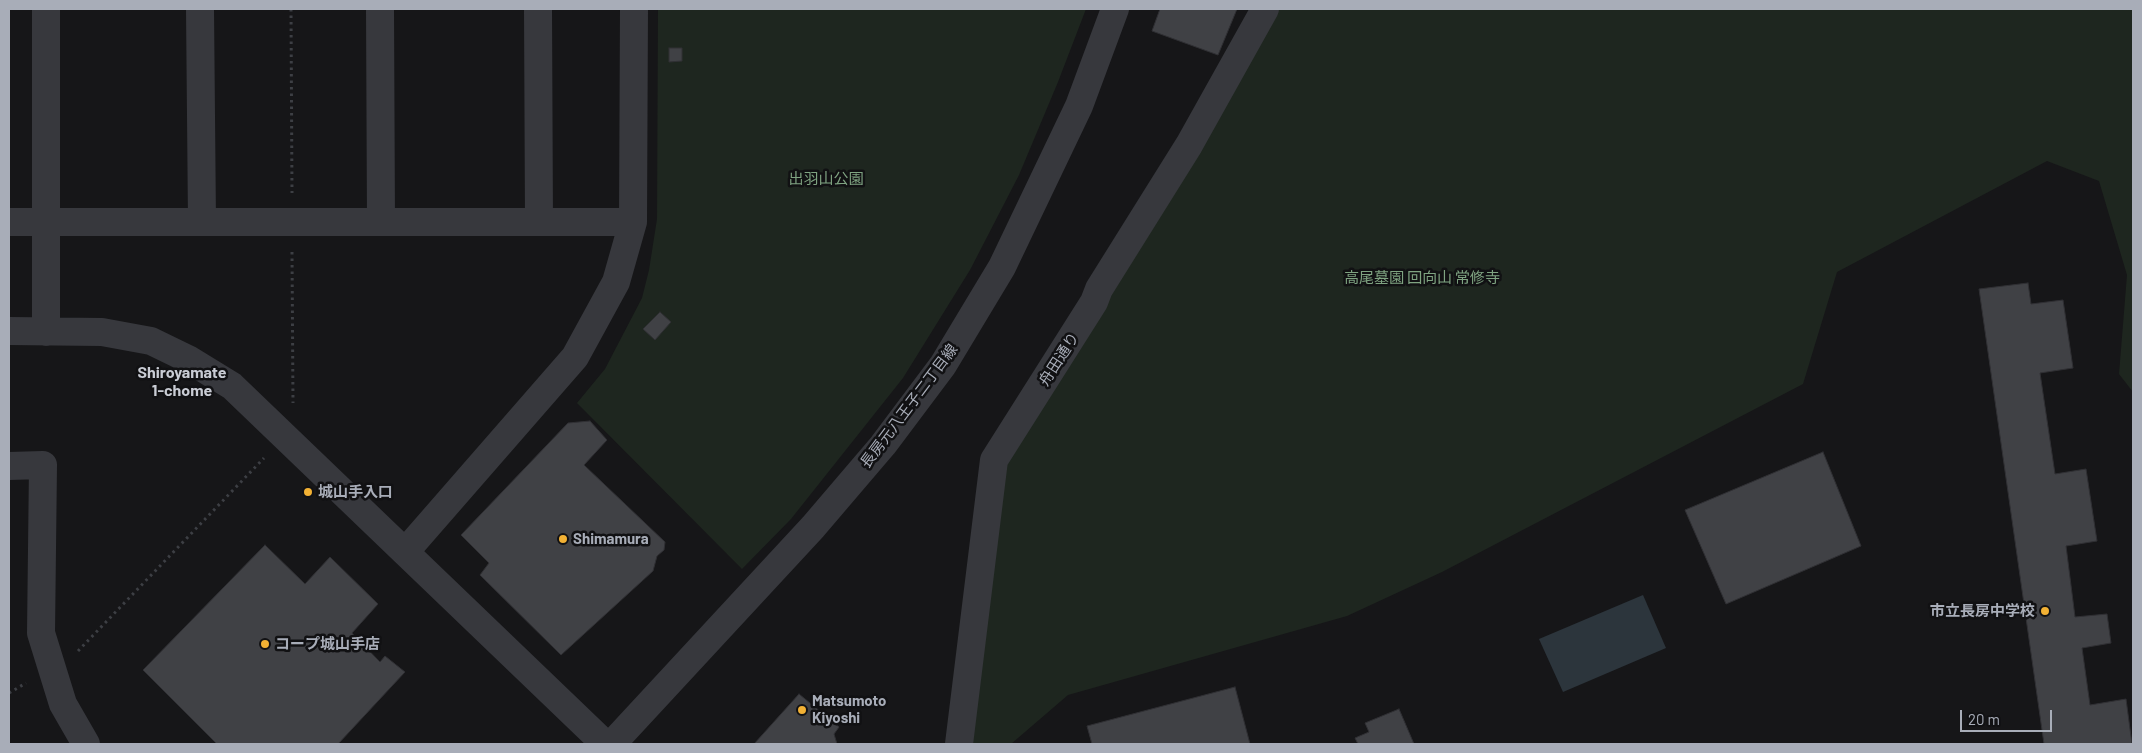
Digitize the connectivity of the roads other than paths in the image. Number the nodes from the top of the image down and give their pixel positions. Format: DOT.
graph roads {
  1 [pos="46,9"];
  2 [pos="200,9"];
  3 [pos="380,9"];
  4 [pos="538,9"];
  5 [pos="634,9"];
  6 [pos="1115,9"];
  7 [pos="1265,9"];
  8 [pos="9,222"];
  9 [pos="46,222"];
  10 [pos="202,222"];
  11 [pos="381,222"];
  12 [pos="539,222"];
  13 [pos="633,222"];
  14 [pos="9,331"];
  15 [pos="46,332"];
  16 [pos="9,466"];
  17 [pos="404,552"];
  18 [pos="86,744"];
  19 [pos="605,744"];
  20 [pos="612,744"];
  21 [pos="959,744"];
  1 -- 9 [label="street"];
  2 -- 10 [label="street"];
  3 -- 11 [label="street"];
  4 -- 12 [label="street"];
  5 -- 13 [label="street"];
  6 -- 20 [label="street, 長房元八王子二丁目線"];
  7 -- 21 [label="street, 舟田通り"];
  8 -- 9 [label="street"];
  9 -- 10 [label="street"];
  9 -- 15 [label="street"];
  10 -- 11 [label="street"];
  11 -- 12 [label="street"];
  12 -- 13 [label="street"];
  13 -- 17 [label="street"];
  14 -- 15 [label="street"];
  15 -- 17 [label="street"];
  16 -- 18 [label="street"];
  17 -- 19 [label="street"];
}
